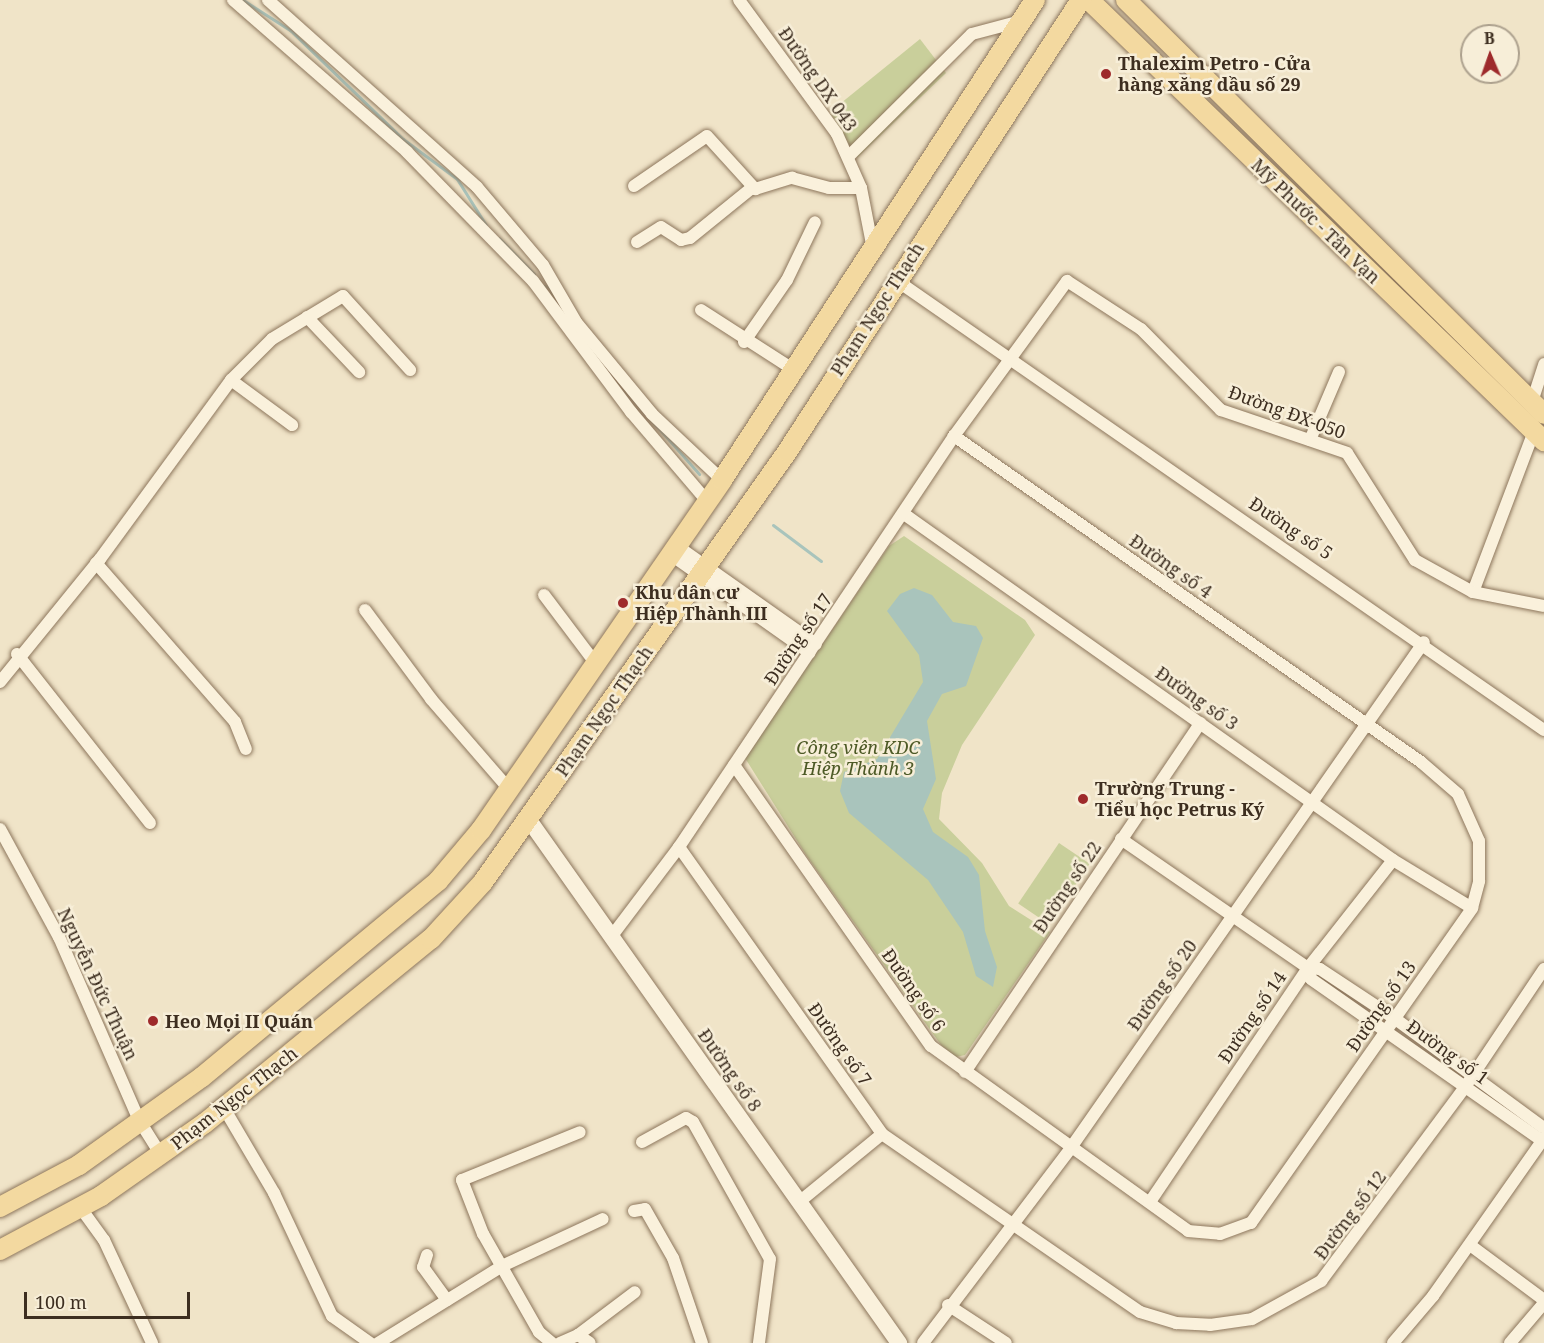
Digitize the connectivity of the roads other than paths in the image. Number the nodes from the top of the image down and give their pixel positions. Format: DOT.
graph roads {
  1 [pos="233,0"];
  2 [pos="268,0"];
  3 [pos="739,0"];
  4 [pos="1035,0"];
  5 [pos="1080,0"];
  6 [pos="1089,0"];
  7 [pos="1126,0"];
  8 [pos="1021,21"];
  9 [pos="849,156"];
  10 [pos="634,186"];
  11 [pos="753,187"];
  12 [pos="861,188"];
  13 [pos="815,222"];
  14 [pos="638,242"];
  15 [pos="874,253"];
  16 [pos="896,280"];
  17 [pos="1067,281"];
  18 [pos="701,310"];
  19 [pos="307,317"];
  20 [pos="744,342"];
  21 [pos="1014,360"];
  22 [pos="1544,364"];
  23 [pos="410,370"];
  24 [pos="794,370"];
  25 [pos="359,372"];
  26 [pos="1339,372"];
  27 [pos="231,380"];
  28 [pos="1538,422"];
  29 [pos="291,425"];
  30 [pos="954,436"];
  31 [pos="1310,440"];
  32 [pos="722,480"];
  33 [pos="707,501"];
  34 [pos="904,514"];
  35 [pos="673,550"];
  36 [pos="96,563"];
  37 [pos="703,571"];
  38 [pos="1473,592"];
  39 [pos="544,595"];
  40 [pos="1544,606"];
  41 [pos="365,610"];
  42 [pos="1424,642"];
  43 [pos="813,649"];
  44 [pos="17,654"];
  45 [pos="593,660"];
  46 [pos="0,682"];
  47 [pos="1200,723"];
  48 [pos="1368,725"];
  49 [pos="1544,730"];
  50 [pos="246,748"];
  51 [pos="734,765"];
  52 [pos="509,789"];
  53 [pos="1314,801"];
  54 [pos="529,820"];
  55 [pos="150,823"];
  56 [pos="0,829"];
  57 [pos="1121,839"];
  58 [pos="680,847"];
  59 [pos="1393,860"];
  60 [pos="1472,908"];
  61 [pos="1234,913"];
  62 [pos="611,937"];
  63 [pos="1308,968"];
  64 [pos="1544,969"];
  65 [pos="1394,1018"];
  66 [pos="1386,1030"];
  67 [pos="965,1072"];
  68 [pos="1473,1076"];
  69 [pos="1466,1087"];
  70 [pos="224,1108"];
  71 [pos="139,1120"];
  72 [pos="1544,1128"];
  73 [pos="580,1132"];
  74 [pos="882,1134"];
  75 [pos="1543,1140"];
  76 [pos="642,1142"];
  77 [pos="1070,1149"];
  78 [pos="161,1155"];
  79 [pos="799,1202"];
  80 [pos="1150,1202"];
  81 [pos="0,1207"];
  82 [pos="80,1207"];
  83 [pos="634,1211"];
  84 [pos="603,1219"];
  85 [pos="1010,1221"];
  86 [pos="1470,1245"];
  87 [pos="0,1250"];
  88 [pos="428,1255"];
  89 [pos="502,1266"];
  90 [pos="635,1292"];
  91 [pos="447,1300"];
  92 [pos="1544,1302"];
  93 [pos="948,1305"];
  94 [pos="578,1335"];
  95 [pos="152,1343"];
  96 [pos="370,1343"];
  97 [pos="378,1343"];
  98 [pos="552,1343"];
  99 [pos="560,1343"];
  100 [pos="590,1343"];
  101 [pos="702,1343"];
  102 [pos="759,1343"];
  103 [pos="899,1343"];
  104 [pos="923,1343"];
  105 [pos="1006,1343"];
  106 [pos="1393,1343"];
  107 [pos="1510,1343"];
  1 -- 33 [label="street"];
  2 -- 32 [label="street"];
  3 -- 9 [label="street, Đường DX 043"];
  4 -- 8 [label="main road, Phạm Ngọc Thạch"];
  5 -- 16 [label="main road, Phạm Ngọc Thạch"];
  6 -- 28 [label="main road, Mỹ Phước - Tân Vạn"];
  7 -- 28 [label="main road, Mỹ Phước - Tân Vạn"];
  8 -- 9 [label="street"];
  8 -- 15 [label="main road, Phạm Ngọc Thạch"];
  9 -- 12 [label="street, Đường DX 043"];
  10 -- 11 [label="street"];
  11 -- 12 [label="street"];
  11 -- 14 [label="street"];
  12 -- 15 [label="street, Đường DX 043"];
  13 -- 20 [label="street"];
  15 -- 24 [label="main road, Phạm Ngọc Thạch"];
  16 -- 21 [label="street, Đường số 5"];
  16 -- 37 [label="main road, Phạm Ngọc Thạch"];
  17 -- 21 [label="street, Đường số 17"];
  17 -- 31 [label="street, Đường ĐX-050"];
  18 -- 20 [label="street"];
  19 -- 23 [label="street"];
  19 -- 25 [label="street"];
  19 -- 27 [label="street"];
  20 -- 24 [label="street"];
  21 -- 30 [label="street, Đường số 17"];
  21 -- 42 [label="street, Đường số 5"];
  22 -- 28 [label="street"];
  24 -- 32 [label="main road, Phạm Ngọc Thạch"];
  26 -- 31 [label="street"];
  27 -- 29 [label="street"];
  27 -- 36 [label="street"];
  28 -- 38 [label="street"];
  30 -- 34 [label="street, Đường số 17"];
  30 -- 48 [label="street, Đường số 4"];
  31 -- 38 [label="street, Đường ĐX-050"];
  32 -- 33 [label="main road, Phạm Ngọc Thạch"];
  33 -- 35 [label="main road, Phạm Ngọc Thạch"];
  34 -- 43 [label="street, Đường số 17"];
  34 -- 47 [label="street, Đường số 3"];
  35 -- 37 [label="street"];
  35 -- 45 [label="main road, Phạm Ngọc Thạch"];
  36 -- 44 [label="street"];
  36 -- 50 [label="street"];
  37 -- 43 [label="street"];
  37 -- 54 [label="main road, Phạm Ngọc Thạch"];
  38 -- 40 [label="street, Đường ĐX-050"];
  39 -- 45 [label="street"];
  41 -- 52 [label="street"];
  42 -- 48 [label="street, Đường số 20"];
  42 -- 49 [label="street, Đường số 5"];
  43 -- 51 [label="street, Đường số 17"];
  44 -- 46 [label="street"];
  44 -- 55 [label="street"];
  45 -- 52 [label="main road, Phạm Ngọc Thạch"];
  47 -- 53 [label="street, Đường số 3"];
  47 -- 57 [label="street, Đường số 22"];
  48 -- 53 [label="street, Đường số 20"];
  48 -- 60 [label="street, Đường số 13"];
  51 -- 58 [label="street, Đường số 17"];
  51 -- 67 [label="street, Đường số 6"];
  52 -- 71 [label="main road, Phạm Ngọc Thạch"];
  53 -- 59 [label="street, Đường số 3"];
  53 -- 61 [label="street, Đường số 20"];
  54 -- 62 [label="street, Đường số 8"];
  54 -- 70 [label="main road, Phạm Ngọc Thạch"];
  56 -- 71 [label="street, Nguyễn Đức Thuận"];
  57 -- 61 [label="street, Đường số 1"];
  57 -- 67 [label="street, Đường số 22"];
  58 -- 62 [label="street, Đường số 17"];
  58 -- 74 [label="street, Đường số 7"];
  59 -- 60 [label="street, Đường số 3"];
  59 -- 63 [label="street, Đường số 14"];
  60 -- 65 [label="street, Đường số 13"];
  61 -- 63 [label="street, Đường số 1"];
  61 -- 77 [label="street, Đường số 20"];
  62 -- 79 [label="street, Đường số 8"];
  63 -- 65 [label="street, Đường số 1"];
  63 -- 66 [label="street, Đường số 1"];
  63 -- 80 [label="street, Đường số 14"];
  64 -- 68 [label="street, Đường số 12"];
  65 -- 66 [label="street, Đường số 13"];
  65 -- 68 [label="street, Đường số 1"];
  66 -- 69 [label="street, Đường số 1"];
  66 -- 80 [label="street, Đường số 13"];
  67 -- 77 [label="street, Đường số 6"];
  68 -- 69 [label="street, Đường số 12"];
  68 -- 72 [label="street, Đường số 1"];
  69 -- 75 [label="street, Đường số 1"];
  69 -- 85 [label="street, Đường số 12"];
  70 -- 78 [label="main road, Phạm Ngọc Thạch"];
  70 -- 96 [label="street"];
  71 -- 78 [label="street, Nguyễn Đức Thuận"];
  71 -- 81 [label="main road, Phạm Ngọc Thạch"];
  73 -- 89 [label="street"];
  74 -- 79 [label="street"];
  74 -- 85 [label="street, Đường số 7"];
  75 -- 86 [label="street"];
  76 -- 102 [label="street"];
  77 -- 80 [label="street, Đường số 6"];
  77 -- 85 [label="street, Đường số 20"];
  78 -- 82 [label="main road, Phạm Ngọc Thạch"];
  79 -- 103 [label="street, Đường số 8"];
  82 -- 87 [label="main road, Phạm Ngọc Thạch"];
  82 -- 95 [label="street"];
  83 -- 101 [label="street"];
  84 -- 89 [label="street"];
  85 -- 93 [label="street, Đường số 20"];
  86 -- 92 [label="street"];
  86 -- 106 [label="street"];
  88 -- 91 [label="street"];
  89 -- 91 [label="street"];
  89 -- 98 [label="street"];
  90 -- 94 [label="street"];
  91 -- 97 [label="street"];
  92 -- 107 [label="street"];
  93 -- 104 [label="street, Đường số 20"];
  93 -- 105 [label="street"];
  94 -- 99 [label="street"];
  94 -- 100 [label="street"];
}
